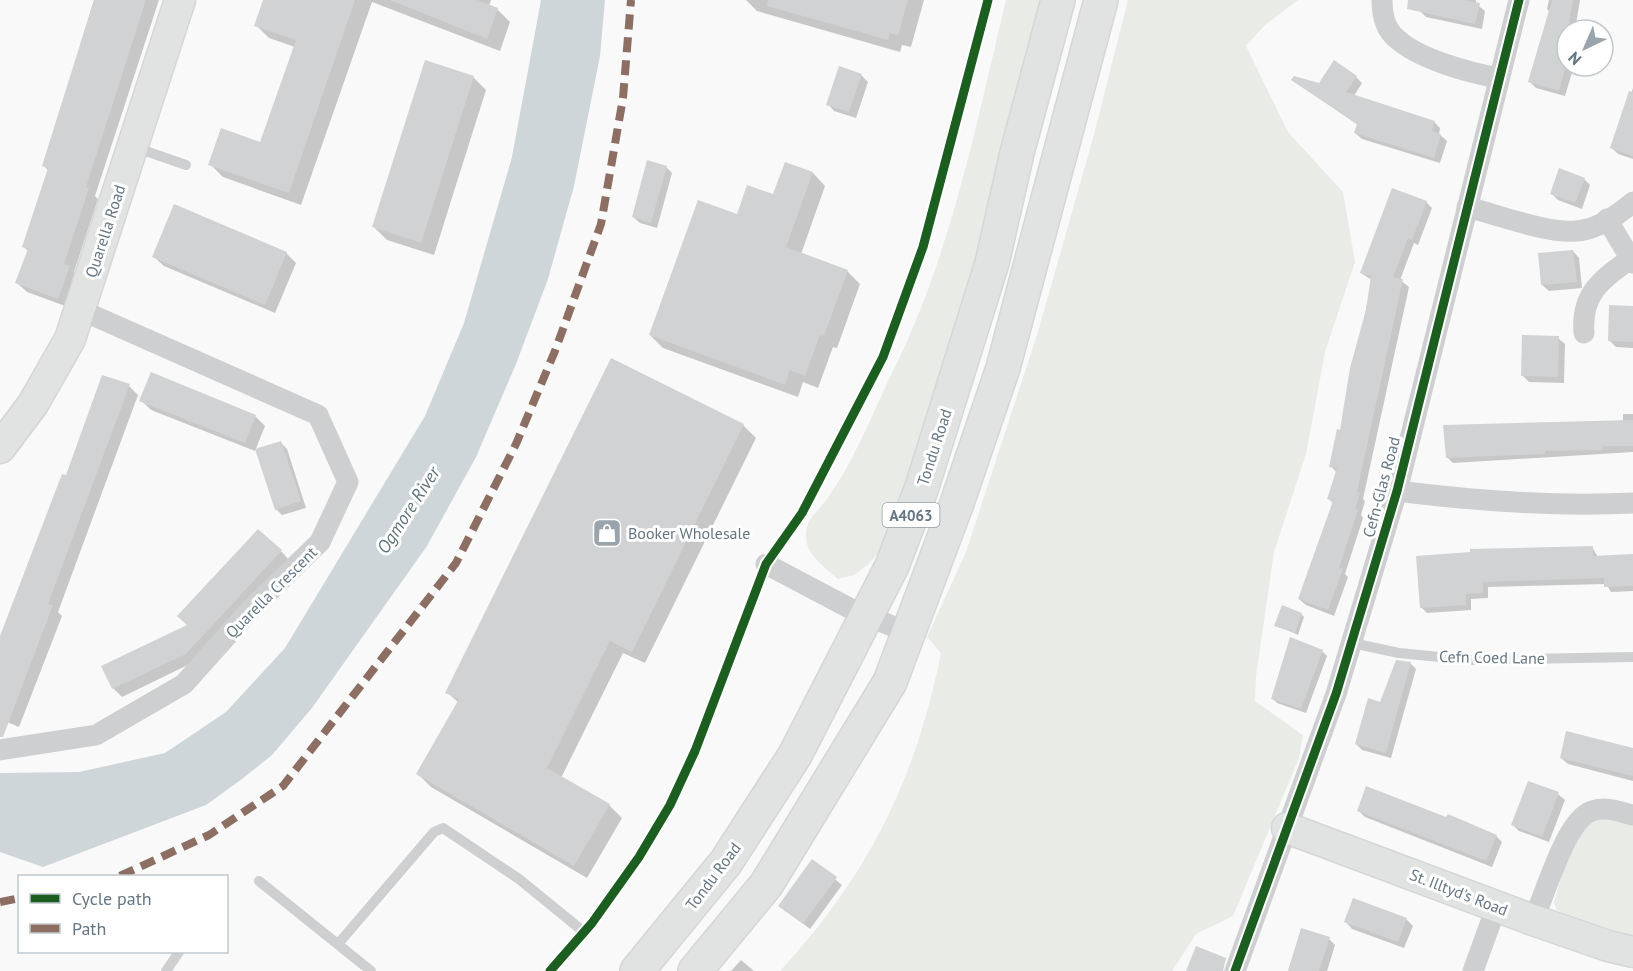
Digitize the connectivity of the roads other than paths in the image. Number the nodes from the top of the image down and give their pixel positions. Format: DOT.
graph roads {
  1 [pos="180,0"];
  2 [pos="987,0"];
  3 [pos="1058,0"];
  4 [pos="1101,0"];
  5 [pos="1382,0"];
  6 [pos="1519,0"];
  7 [pos="1499,78"];
  8 [pos="133,147"];
  9 [pos="186,165"];
  10 [pos="1633,202"];
  11 [pos="1467,207"];
  12 [pos="1607,219"];
  13 [pos="1631,261"];
  14 [pos="78,312"];
  15 [pos="1584,333"];
  16 [pos="0,448"];
  17 [pos="1397,491"];
  18 [pos="1633,503"];
  19 [pos="766,564"];
  20 [pos="866,615"];
  21 [pos="909,633"];
  22 [pos="1352,643"];
  23 [pos="1633,657"];
  24 [pos="0,750"];
  25 [pos="1633,815"];
  26 [pos="1287,828"];
  27 [pos="259,881"];
  28 [pos="1497,905"];
  29 [pos="1533,920"];
  30 [pos="585,932"];
  31 [pos="338,944"];
  32 [pos="1633,952"];
  33 [pos="177,953"];
  34 [pos="166,971"];
  35 [pos="370,971"];
  36 [pos="550,971"];
  37 [pos="637,971"];
  38 [pos="695,971"];
  39 [pos="1235,971"];
  40 [pos="1473,971"];
  1 -- 8 [label="street, Quarella Road"];
  2 -- 19 [label="lane"];
  3 -- 20 [label="main road, Tondu Road / A4063"];
  4 -- 21 [label="main road, A4063"];
  5 -- 7 [label="street"];
  6 -- 7 [label="street, Cefn-Glas Road"];
  7 -- 11 [label="street, Cefn-Glas Road"];
  8 -- 9 [label="lane"];
  8 -- 14 [label="street, Quarella Road"];
  10 -- 12 [label="street"];
  11 -- 12 [label="street"];
  11 -- 17 [label="street, Cefn-Glas Road"];
  12 -- 13 [label="street"];
  13 -- 15 [label="street"];
  14 -- 16 [label="street, Quarella Road"];
  14 -- 24 [label="street, Quarella Crescent"];
  17 -- 18 [label="street"];
  17 -- 22 [label="street, Cefn-Glas Road"];
  19 -- 20 [label="street"];
  19 -- 30 [label="lane"];
  20 -- 21 [label="street"];
  20 -- 37 [label="main road, Tondu Road / A4063"];
  21 -- 38 [label="main road, A4063"];
  22 -- 23 [label="lane, Cefn Coed Lane"];
  22 -- 26 [label="street, Cefn-Glas Road"];
  25 -- 29 [label="street"];
  26 -- 28 [label="street, St. Illtyd's Road"];
  26 -- 39 [label="street, Cefn-Glas Road"];
  27 -- 31 [label="lane"];
  28 -- 29 [label="street, St. Illtyd's Road"];
  28 -- 40 [label="street"];
  29 -- 32 [label="street, St. Illtyd's Road"];
  30 -- 31 [label="lane"];
  30 -- 36 [label="lane"];
  31 -- 35 [label="lane"];
  33 -- 34 [label="lane"];
}
